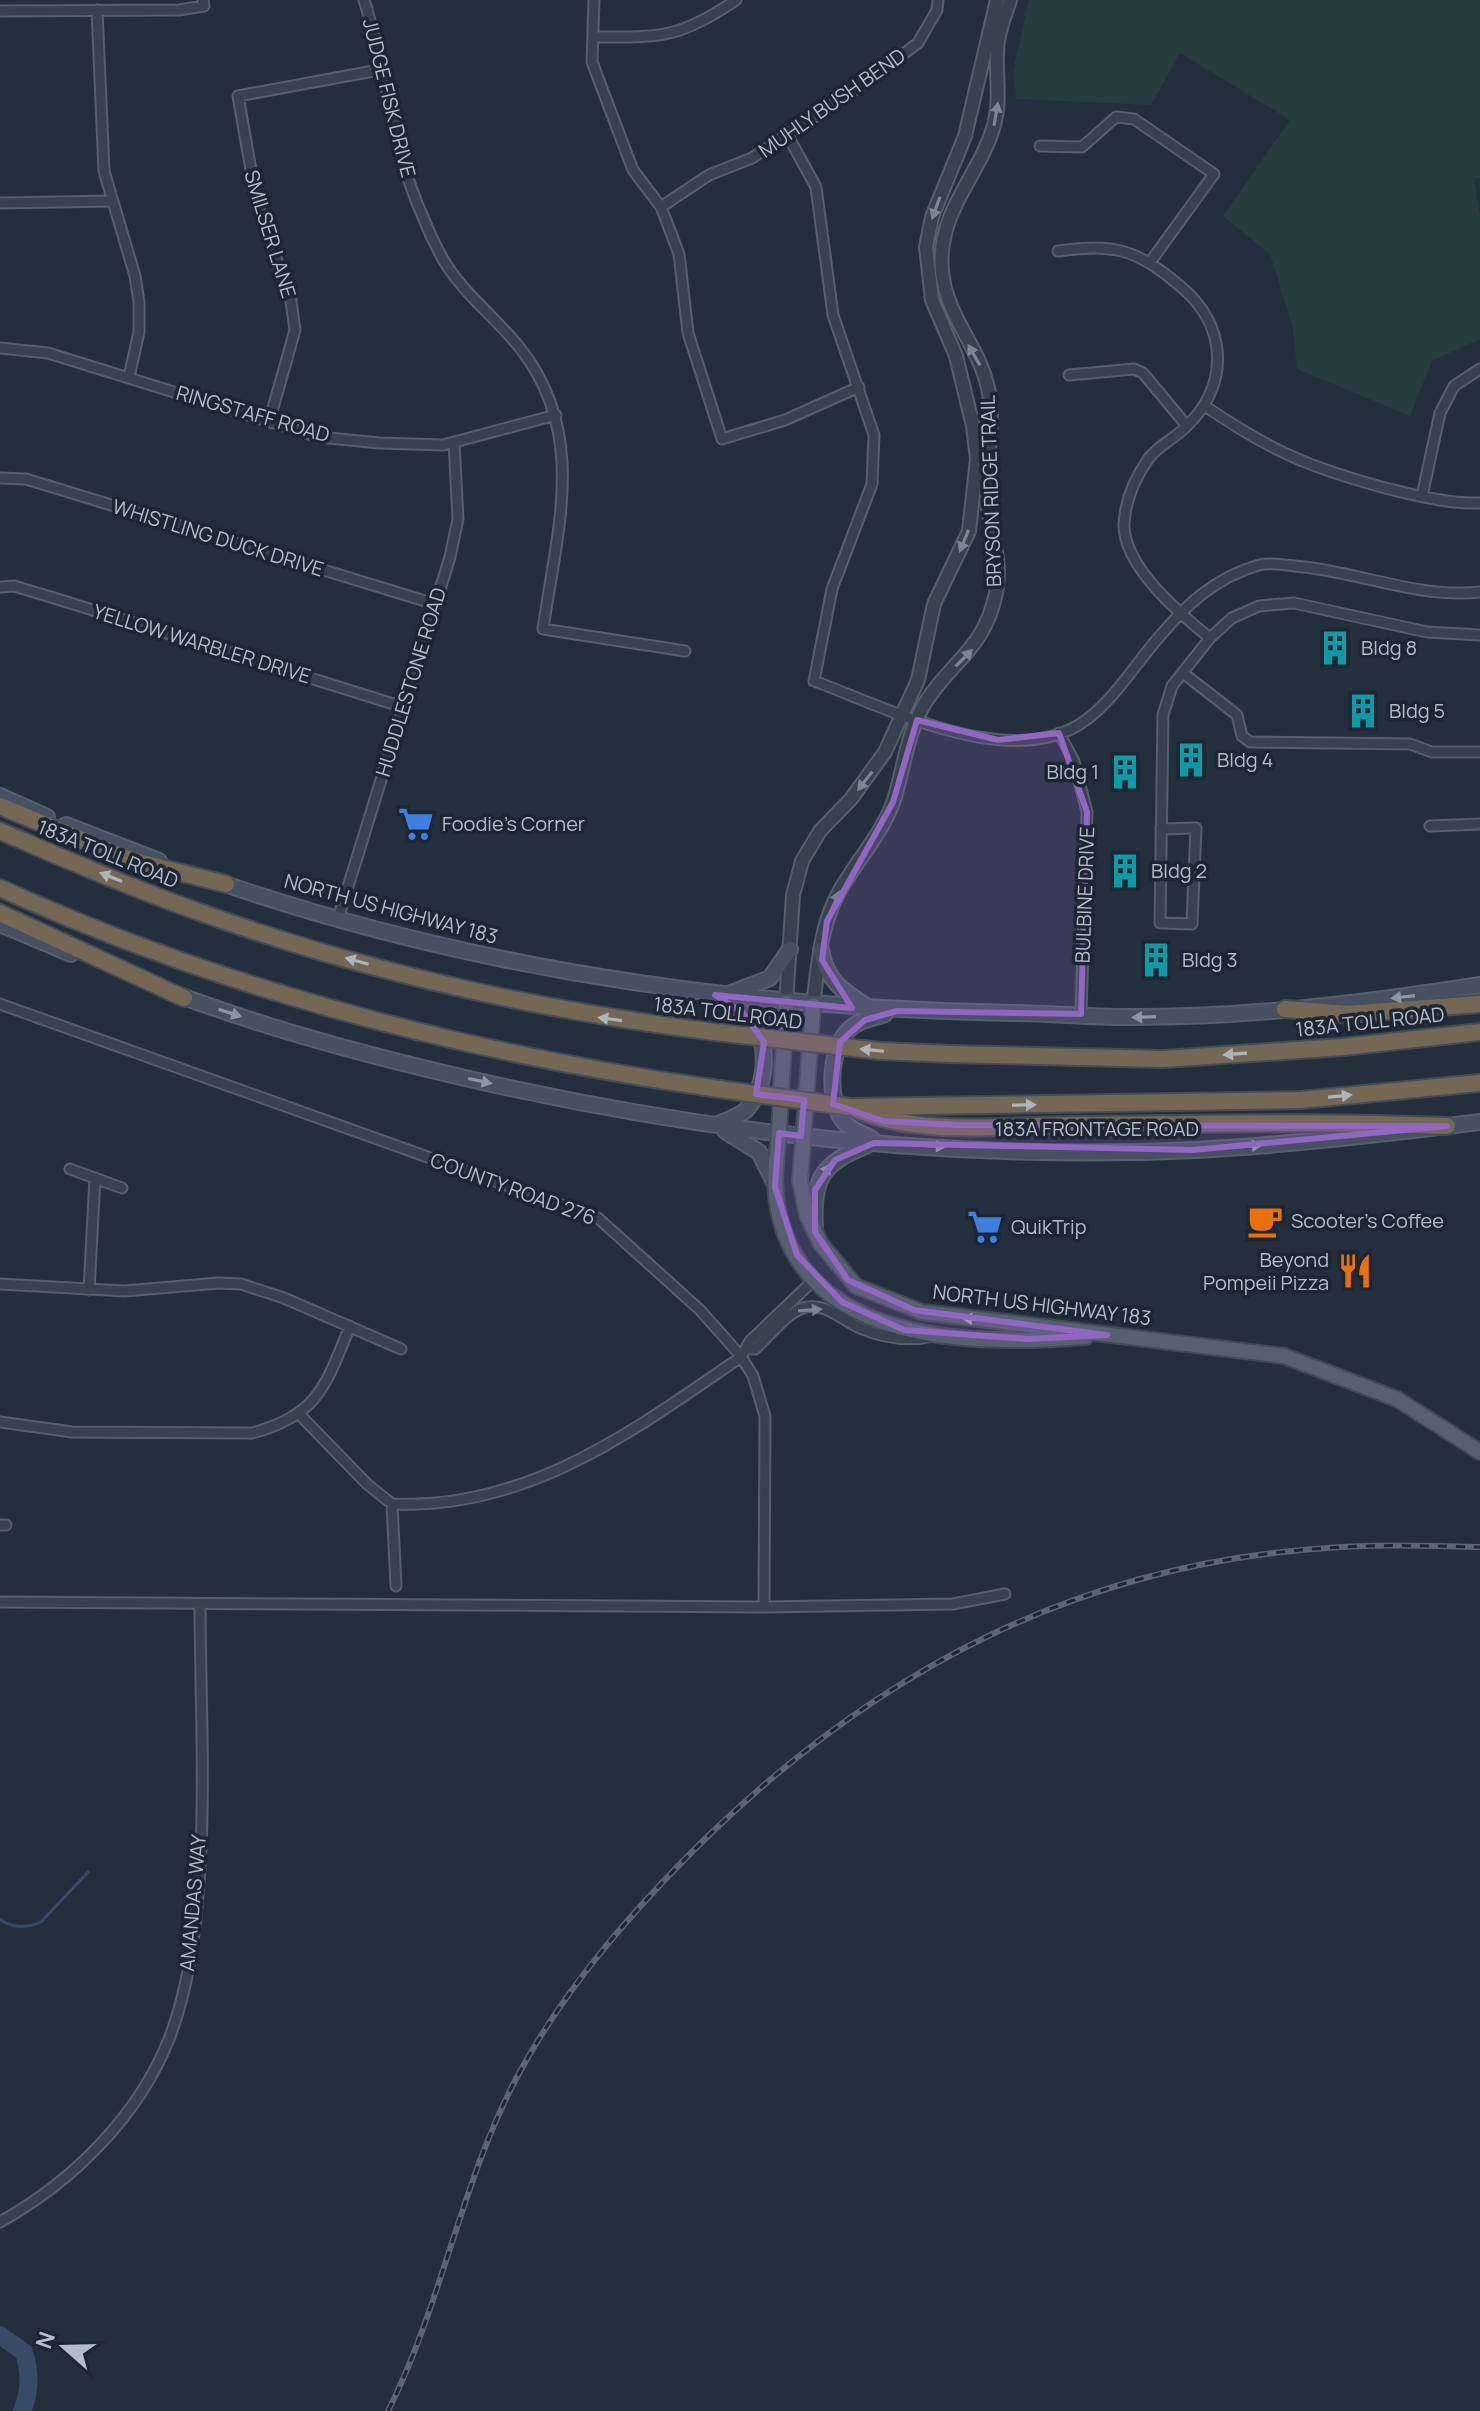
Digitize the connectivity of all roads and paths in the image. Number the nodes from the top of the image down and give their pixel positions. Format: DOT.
graph roads {
  1 [pos="364,0"];
  2 [pos="594,0"];
  3 [pos="736,0"];
  4 [pos="938,0"];
  5 [pos="997,0"];
  6 [pos="1010,0"];
  7 [pos="204,3"];
  8 [pos="97,10"];
  9 [pos="0,11"];
  10 [pos="594,37"];
  11 [pos="384,69"];
  12 [pos="788,136"];
  13 [pos="1040,146"];
  14 [pos="112,201"];
  15 [pos="0,203"];
  16 [pos="661,207"];
  17 [pos="1058,251"];
  18 [pos="1151,261"];
  19 [pos="0,348"];
  20 [pos="1480,369"];
  21 [pos="1069,375"];
  22 [pos="129,377"];
  23 [pos="859,387"];
  24 [pos="1205,406"];
  25 [pos="556,415"];
  26 [pos="269,422"];
  27 [pos="1187,426"];
  28 [pos="454,442"];
  29 [pos="0,478"];
  30 [pos="1422,496"];
  31 [pos="1480,503"];
  32 [pos="0,587"];
  33 [pos="1480,592"];
  34 [pos="435,604"];
  35 [pos="1179,613"];
  36 [pos="1480,635"];
  37 [pos="1210,638"];
  38 [pos="685,651"];
  39 [pos="1183,673"];
  40 [pos="403,707"];
  41 [pos="904,714"];
  42 [pos="917,720"];
  43 [pos="1059,733"];
  44 [pos="1480,752"];
  45 [pos="0,796"];
  46 [pos="0,806"];
  47 [pos="1480,824"];
  48 [pos="1430,826"];
  49 [pos="1161,829"];
  50 [pos="0,831"];
  51 [pos="226,884"];
  52 [pos="0,888"];
  53 [pos="0,913"];
  54 [pos="338,919"];
  55 [pos="0,924"];
  56 [pos="790,949"];
  57 [pos="821,950"];
  58 [pos="1480,985"];
  59 [pos="720,995"];
  60 [pos="184,998"];
  61 [pos="786,1003"];
  62 [pos="0,1004"];
  63 [pos="1480,1004"];
  64 [pos="813,1005"];
  65 [pos="872,1009"];
  66 [pos="1285,1009"];
  67 [pos="897,1011"];
  68 [pos="1081,1014"];
  69 [pos="1480,1032"];
  70 [pos="1480,1083"];
  71 [pos="851,1107"];
  72 [pos="1480,1122"];
  73 [pos="714,1125"];
  74 [pos="1447,1126"];
  75 [pos="779,1133"];
  76 [pos="801,1136"];
  77 [pos="878,1143"];
  78 [pos="70,1169"];
  79 [pos="95,1178"];
  80 [pos="775,1187"];
  81 [pos="122,1188"];
  82 [pos="815,1232"];
  83 [pos="815,1279"];
  84 [pos="0,1284"];
  85 [pos="856,1286"];
  86 [pos="89,1290"];
  87 [pos="350,1326"];
  88 [pos="936,1335"];
  89 [pos="1107,1335"];
  90 [pos="401,1349"];
  91 [pos="744,1353"];
  92 [pos="300,1415"];
  93 [pos="0,1422"];
  94 [pos="1480,1452"];
  95 [pos="392,1504"];
  96 [pos="396,1586"];
  97 [pos="1005,1594"];
  98 [pos="0,1602"];
  99 [pos="200,1606"];
  100 [pos="764,1607"];
  101 [pos="0,2222"];
  1 -- 11 [label="street, JUDGE FISK DRIVE"];
  2 -- 10 [label="street"];
  3 -- 10 [label="street"];
  4 -- 12 [label="street, MUHLY BUSH BEND"];
  5 -- 41 [label="street, BRYSON RIDGE TRAIL, one-way"];
  42 -- 6 [label="street, BRYSON RIDGE TRAIL, one-way"];
  7 -- 8 [label="street"];
  8 -- 9 [label="street"];
  8 -- 14 [label="street"];
  10 -- 16 [label="street"];
  11 -- 25 [label="street, JUDGE FISK DRIVE"];
  11 -- 26 [label="street, SMILSER LANE"];
  12 -- 16 [label="street, MUHLY BUSH BEND"];
  12 -- 23 [label="street"];
  13 -- 18 [label="street"];
  14 -- 15 [label="street"];
  14 -- 22 [label="street"];
  16 -- 23 [label="street"];
  17 -- 18 [label="street"];
  18 -- 24 [label="street"];
  19 -- 22 [label="street, RINGSTAFF ROAD"];
  20 -- 30 [label="street"];
  21 -- 27 [label="street"];
  22 -- 26 [label="street, RINGSTAFF ROAD"];
  23 -- 41 [label="street"];
  24 -- 27 [label="street"];
  24 -- 30 [label="street"];
  25 -- 28 [label="street, RINGSTAFF ROAD"];
  25 -- 38 [label="street, JUDGE FISK DRIVE"];
  26 -- 28 [label="street, RINGSTAFF ROAD"];
  27 -- 35 [label="street"];
  28 -- 34 [label="street, HUDDLESTONE ROAD"];
  29 -- 34 [label="street, WHISTLING DUCK DRIVE"];
  30 -- 31 [label="street"];
  32 -- 40 [label="street, YELLOW WARBLER DRIVE"];
  33 -- 35 [label="street"];
  34 -- 40 [label="street, HUDDLESTONE ROAD"];
  35 -- 37 [label="street"];
  35 -- 43 [label="street"];
  36 -- 37 [label="street"];
  37 -- 39 [label="street"];
  39 -- 44 [label="street"];
  39 -- 49 [label="street"];
  40 -- 54 [label="street, HUDDLESTONE ROAD"];
  41 -- 42 [label="street"];
  41 -- 56 [label="street, BRYSON RIDGE TRAIL, one-way"];
  42 -- 43 [label="street"];
  57 -- 42 [label="street, BRYSON RIDGE TRAIL, one-way"];
  43 -- 68 [label="street, BULBINE DRIVE"];
  45 -- 51 [label="main road, NORTH US HIGHWAY 183"];
  46 -- 51 [label="highway"];
  47 -- 48 [label="street"];
  49 -- 49 [label="street"];
  69 -- 50 [label="highway, 183A TOLL ROAD, one-way, bridge"];
  51 -- 54 [label="main road, NORTH US HIGHWAY 183"];
  52 -- 71 [label="highway, bridge"];
  53 -- 60 [label="highway"];
  54 -- 59 [label="main road, NORTH US HIGHWAY 183"];
  55 -- 60 [label="main road"];
  56 -- 59 [label="main road"];
  56 -- 61 [label="street, BRYSON RIDGE TRAIL"];
  57 -- 64 [label="street, BRYSON RIDGE TRAIL"];
  57 -- 65 [label="main road"];
  58 -- 66 [label="main road, one-way"];
  59 -- 61 [label="main road, NORTH US HIGHWAY 183"];
  59 -- 73 [label="main road"];
  60 -- 73 [label="main road, one-way"];
  61 -- 64 [label="main road, NORTH US HIGHWAY 183"];
  61 -- 75 [label="main road, NORTH US HIGHWAY 183"];
  62 -- 91 [label="street, COUNTY ROAD 276"];
  63 -- 66 [label="highway"];
  64 -- 65 [label="main road"];
  64 -- 76 [label="main road, NORTH US HIGHWAY 183"];
  65 -- 67 [label="main road"];
  66 -- 68 [label="main road, one-way"];
  67 -- 68 [label="main road"];
  67 -- 77 [label="main road"];
  71 -- 70 [label="highway, one-way"];
  71 -- 74 [label="highway"];
  72 -- 74 [label="main road, 183A FRONTAGE ROAD"];
  73 -- 75 [label="main road, 183A FRONTAGE ROAD"];
  73 -- 80 [label="main road"];
  77 -- 74 [label="main road, 183A FRONTAGE ROAD, one-way"];
  75 -- 76 [label="main road, 183A FRONTAGE ROAD"];
  75 -- 80 [label="main road, NORTH US HIGHWAY 183"];
  76 -- 77 [label="main road, 183A FRONTAGE ROAD"];
  76 -- 82 [label="main road, NORTH US HIGHWAY 183"];
  82 -- 77 [label="main road, one-way"];
  78 -- 79 [label="street"];
  79 -- 81 [label="street"];
  79 -- 86 [label="street"];
  80 -- 83 [label="main road, NORTH US HIGHWAY 183"];
  82 -- 85 [label="main road, NORTH US HIGHWAY 183"];
  83 -- 85 [label="main road"];
  83 -- 88 [label="main road, NORTH US HIGHWAY 183"];
  83 -- 91 [label="street"];
  84 -- 86 [label="street"];
  89 -- 85 [label="main road, NORTH US HIGHWAY 183, one-way"];
  86 -- 87 [label="street"];
  87 -- 90 [label="street"];
  87 -- 92 [label="street"];
  88 -- 89 [label="main road, NORTH US HIGHWAY 183"];
  91 -- 88 [label="street, one-way"];
  89 -- 94 [label="main road, NORTH US HIGHWAY 183"];
  91 -- 95 [label="street"];
  91 -- 100 [label="street, COUNTY ROAD 276"];
  92 -- 93 [label="street"];
  92 -- 95 [label="street"];
  95 -- 96 [label="street"];
  97 -- 100 [label="street"];
  98 -- 99 [label="street"];
  99 -- 100 [label="street"];
  99 -- 101 [label="street, AMANDAS WAY"];
}
